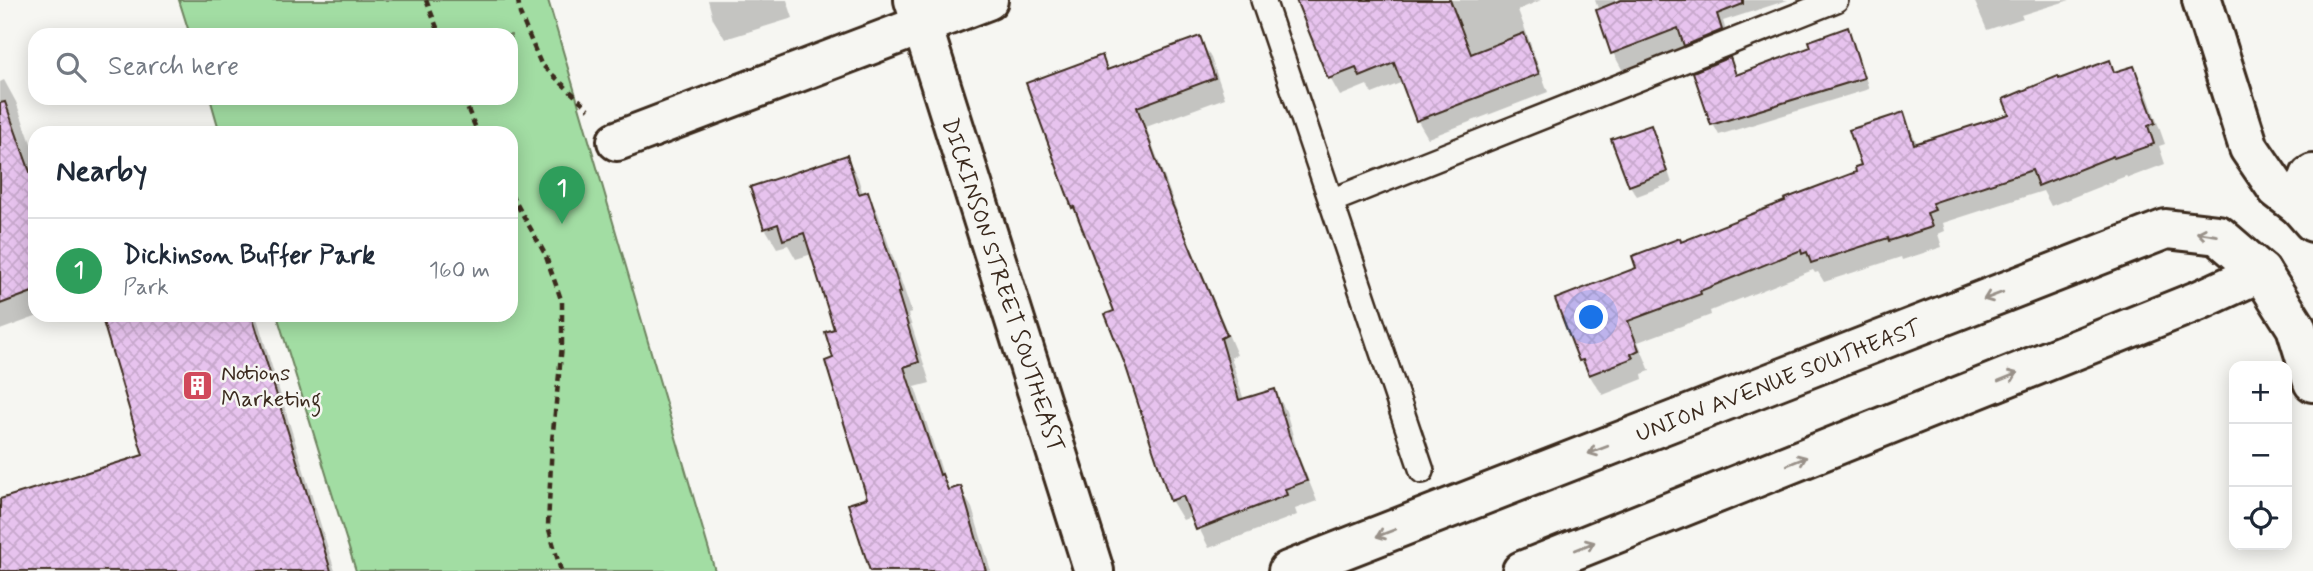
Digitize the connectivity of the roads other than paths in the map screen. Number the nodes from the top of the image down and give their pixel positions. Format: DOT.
graph roads {
  1 [pos="988,0"];
  2 [pos="1263,0"];
  3 [pos="1836,0"];
  4 [pos="2202,0"];
  5 [pos="918,13"];
  6 [pos="617,141"];
  7 [pos="2308,200"];
  8 [pos="1331,201"];
  9 [pos="2261,272"];
  10 [pos="2313,382"];
  11 [pos="1422,471"];
  12 [pos="1094,571"];
  13 [pos="1288,571"];
  14 [pos="1522,571"];
  1 -- 5 [label="street"];
  2 -- 8 [label="lane"];
  3 -- 8 [label="lane"];
  4 -- 7 [label="street"];
  5 -- 6 [label="street"];
  5 -- 12 [label="street, DICKINSON STREET SOUTHEAST"];
  8 -- 11 [label="lane"];
  9 -- 10 [label="street, UNION AVENUE SOUTHEAST"];
  9 -- 13 [label="street, UNION AVENUE SOUTHEAST, one-way"];
  14 -- 9 [label="street, one-way"];
}
